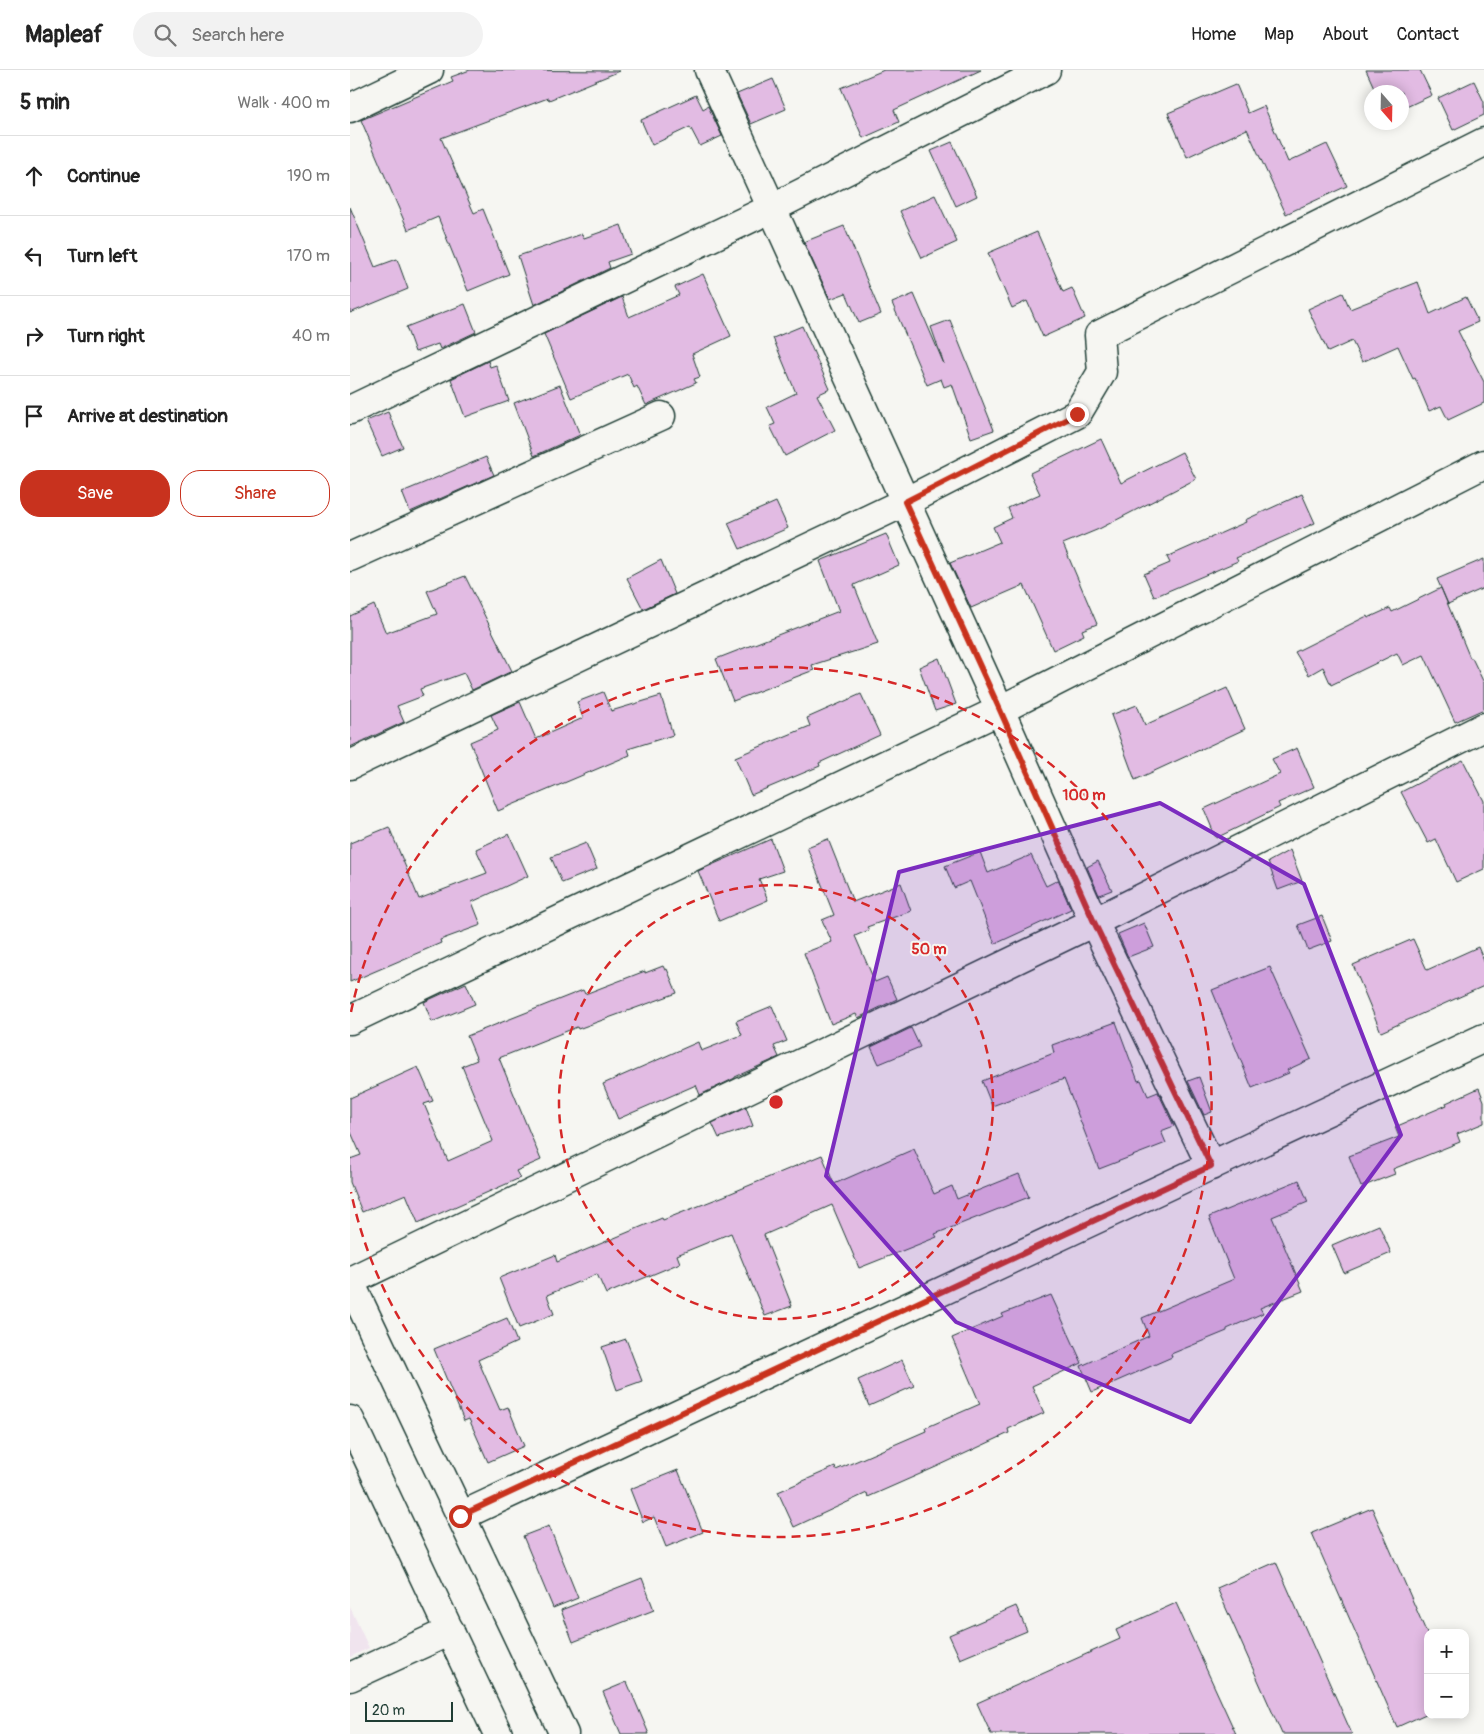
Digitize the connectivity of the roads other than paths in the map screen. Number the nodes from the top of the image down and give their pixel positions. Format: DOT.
graph roads {
  1 [pos="428,70"];
  2 [pos="709,70"];
  3 [pos="1046,70"];
  4 [pos="350,108"];
  5 [pos="1484,142"];
  6 [pos="772,208"];
  7 [pos="350,410"];
  8 [pos="661,416"];
  9 [pos="1484,464"];
  10 [pos="905,502"];
  11 [pos="350,557"];
  12 [pos="1000,710"];
  13 [pos="1484,727"];
  14 [pos="350,765"];
  15 [pos="1094,922"];
  16 [pos="350,1020"];
  17 [pos="1484,1038"];
  18 [pos="1211,1166"];
  19 [pos="350,1281"];
  20 [pos="350,1420"];
  21 [pos="460,1516"];
  22 [pos="450,1631"];
  23 [pos="350,1677"];
  24 [pos="498,1734"];
  25 [pos="564,1734"];
  1 -- 4 [label="street"];
  2 -- 6 [label="street"];
  3 -- 6 [label="street"];
  5 -- 10 [label="street"];
  6 -- 7 [label="street"];
  6 -- 10 [label="street"];
  8 -- 11 [label="street"];
  9 -- 12 [label="street"];
  10 -- 12 [label="street"];
  10 -- 14 [label="street"];
  12 -- 15 [label="street"];
  12 -- 16 [label="street"];
  13 -- 15 [label="street"];
  15 -- 18 [label="street"];
  15 -- 19 [label="street"];
  17 -- 18 [label="street"];
  18 -- 21 [label="street"];
  19 -- 21 [label="street"];
  20 -- 22 [label="street"];
  21 -- 25 [label="street"];
  22 -- 23 [label="street"];
  22 -- 24 [label="street"];
}
